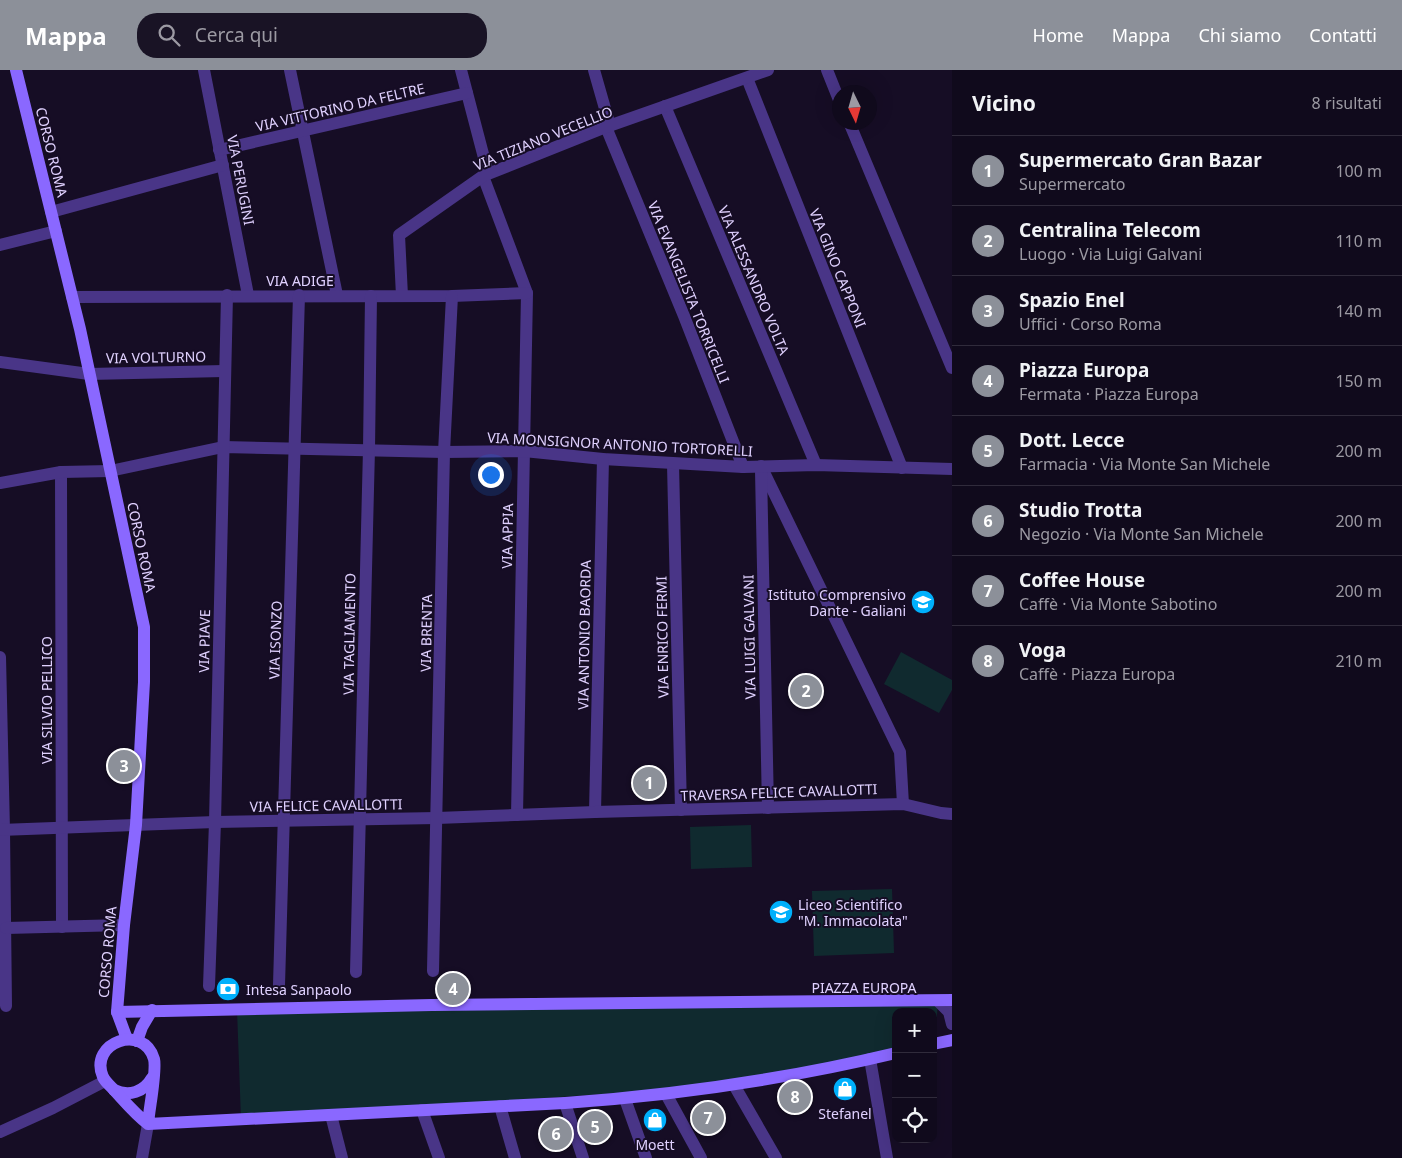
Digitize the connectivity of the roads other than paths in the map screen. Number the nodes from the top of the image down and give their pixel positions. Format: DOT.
graph roads {
  1 [pos="16,70"];
  2 [pos="204,70"];
  3 [pos="290,70"];
  4 [pos="461,70"];
  5 [pos="594,70"];
  6 [pos="768,70"];
  7 [pos="827,70"];
  8 [pos="747,78"];
  9 [pos="834,85"];
  10 [pos="467,94"];
  11 [pos="665,106"];
  12 [pos="608,127"];
  13 [pos="303,130"];
  14 [pos="852,130"];
  15 [pos="219,150"];
  16 [pos="223,165"];
  17 [pos="486,175"];
  18 [pos="51,212"];
  19 [pos="56,231"];
  20 [pos="0,245"];
  21 [pos="527,293"];
  22 [pos="226,295"];
  23 [pos="248,295"];
  24 [pos="298,296"];
  25 [pos="337,296"];
  26 [pos="371,296"];
  27 [pos="402,296"];
  28 [pos="452,296"];
  29 [pos="72,297"];
  30 [pos="0,362"];
  31 [pos="952,368"];
  32 [pos="224,371"];
  33 [pos="90,374"];
  34 [pos="222,447"];
  35 [pos="295,449"];
  36 [pos="369,449"];
  37 [pos="524,451"];
  38 [pos="444,452"];
  39 [pos="603,459"];
  40 [pos="674,464"];
  41 [pos="816,465"];
  42 [pos="761,466"];
  43 [pos="743,467"];
  44 [pos="902,468"];
  45 [pos="952,469"];
  46 [pos="110,471"];
  47 [pos="61,472"];
  48 [pos="0,484"];
  49 [pos="0,657"];
  50 [pos="903,804"];
  51 [pos="768,808"];
  52 [pos="681,810"];
  53 [pos="595,812"];
  54 [pos="952,814"];
  55 [pos="517,816"];
  56 [pos="438,818"];
  57 [pos="360,819"];
  58 [pos="285,820"];
  59 [pos="215,822"];
  60 [pos="136,825"];
  61 [pos="62,829"];
  62 [pos="2,830"];
  63 [pos="124,925"];
  64 [pos="62,927"];
  65 [pos="6,928"];
  66 [pos="433,971"];
  67 [pos="356,972"];
  68 [pos="279,985"];
  69 [pos="209,986"];
  70 [pos="952,1000"];
  71 [pos="938,1001"];
  72 [pos="6,1006"];
  73 [pos="152,1010"];
  74 [pos="117,1012"];
  75 [pos="952,1024"];
  76 [pos="952,1039"];
  77 [pos="132,1040"];
  78 [pos="937,1043"];
  79 [pos="892,1054"];
  80 [pos="870,1059"];
  81 [pos="153,1076"];
  82 [pos="110,1085"];
  83 [pos="734,1085"];
  84 [pos="666,1094"];
  85 [pos="625,1099"];
  86 [pos="565,1103"];
  87 [pos="500,1106"];
  88 [pos="422,1110"];
  89 [pos="331,1115"];
  90 [pos="148,1124"];
  91 [pos="0,1132"];
  92 [pos="142,1158"];
  93 [pos="342,1158"];
  94 [pos="439,1158"];
  95 [pos="515,1158"];
  96 [pos="583,1158"];
  97 [pos="646,1158"];
  98 [pos="701,1158"];
  99 [pos="776,1158"];
  100 [pos="887,1158"];
  1 -- 18 [label="main road, CORSO ROMA"];
  2 -- 15 [label="street, VIA PERUGINI"];
  3 -- 13 [label="street"];
  4 -- 10 [label="street, VIA APPIA"];
  5 -- 12 [label="street, VIA EVANGELISTA TORRICELLI"];
  6 -- 8 [label="street, VIA TIZIANO VECELLIO"];
  7 -- 9 [label="street"];
  8 -- 11 [label="street, VIA TIZIANO VECELLIO"];
  8 -- 44 [label="street, VIA GINO CAPPONI"];
  10 -- 13 [label="street, VIA VITTORINO DA FELTRE"];
  10 -- 17 [label="street, VIA APPIA"];
  11 -- 12 [label="street, VIA TIZIANO VECELLIO"];
  11 -- 41 [label="street, VIA ALESSANDRO VOLTA"];
  12 -- 17 [label="street, VIA TIZIANO VECELLIO"];
  12 -- 43 [label="street, VIA EVANGELISTA TORRICELLI"];
  13 -- 15 [label="street, VIA VITTORINO DA FELTRE"];
  13 -- 25 [label="street"];
  14 -- 31 [label="street"];
  15 -- 16 [label="street, VIA PERUGINI"];
  16 -- 18 [label="street"];
  16 -- 23 [label="street, VIA PERUGINI"];
  17 -- 21 [label="street, VIA APPIA"];
  17 -- 27 [label="street, VIA TIZIANO VECELLIO"];
  18 -- 19 [label="main road, CORSO ROMA"];
  19 -- 20 [label="street"];
  19 -- 29 [label="main road, CORSO ROMA"];
  21 -- 28 [label="street, VIA ADIGE"];
  21 -- 37 [label="street, VIA APPIA"];
  22 -- 23 [label="street, VIA ADIGE"];
  22 -- 29 [label="street, VIA ADIGE"];
  22 -- 32 [label="street, VIA PIAVE"];
  23 -- 24 [label="street, VIA ADIGE"];
  24 -- 25 [label="street, VIA ADIGE"];
  24 -- 35 [label="street, VIA ISONZO"];
  25 -- 26 [label="street, VIA ADIGE"];
  26 -- 27 [label="street, VIA ADIGE"];
  26 -- 36 [label="street, VIA TAGLIAMENTO"];
  27 -- 28 [label="street, VIA ADIGE"];
  28 -- 38 [label="street, VIA BRENTA"];
  29 -- 33 [label="main road, CORSO ROMA"];
  30 -- 33 [label="street, VIA VOLTURNO"];
  32 -- 33 [label="street, VIA VOLTURNO"];
  32 -- 34 [label="street, VIA PIAVE"];
  33 -- 46 [label="main road, CORSO ROMA"];
  34 -- 35 [label="street, VIA MONSIGNOR ANTONIO TORTORELLI"];
  34 -- 46 [label="street, VIA MONSIGNOR ANTONIO TORTORELLI"];
  34 -- 59 [label="street, VIA PIAVE"];
  35 -- 36 [label="street, VIA MONSIGNOR ANTONIO TORTORELLI"];
  35 -- 58 [label="street, VIA ISONZO"];
  36 -- 38 [label="street, VIA MONSIGNOR ANTONIO TORTORELLI"];
  36 -- 57 [label="street, VIA TAGLIAMENTO"];
  37 -- 38 [label="street, VIA MONSIGNOR ANTONIO TORTORELLI"];
  37 -- 39 [label="street, VIA MONSIGNOR ANTONIO TORTORELLI"];
  37 -- 55 [label="street, VIA APPIA"];
  38 -- 56 [label="street, VIA BRENTA"];
  39 -- 40 [label="street, VIA MONSIGNOR ANTONIO TORTORELLI"];
  39 -- 53 [label="street, VIA ANTONIO BAORDA"];
  40 -- 43 [label="street, VIA MONSIGNOR ANTONIO TORTORELLI"];
  40 -- 52 [label="street, VIA ENRICO FERMI"];
  41 -- 42 [label="street, VIA MONSIGNOR ANTONIO TORTORELLI"];
  41 -- 44 [label="street, VIA MONSIGNOR ANTONIO TORTORELLI"];
  42 -- 43 [label="street, VIA MONSIGNOR ANTONIO TORTORELLI"];
  42 -- 50 [label="street"];
  42 -- 51 [label="street, VIA LUIGI GALVANI"];
  44 -- 45 [label="street, VIA MONSIGNOR ANTONIO TORTORELLI"];
  46 -- 47 [label="street, VIA MONSIGNOR ANTONIO TORTORELLI"];
  46 -- 60 [label="main road, CORSO ROMA"];
  47 -- 48 [label="street, VIA MONSIGNOR ANTONIO TORTORELLI"];
  47 -- 61 [label="street, VIA SILVIO PELLICO"];
  49 -- 62 [label="street"];
  50 -- 51 [label="street, TRAVERSA FELICE CAVALLOTTI"];
  50 -- 54 [label="street, TRAVERSA FELICE CAVALLOTTI"];
  51 -- 52 [label="street, TRAVERSA FELICE CAVALLOTTI"];
  52 -- 53 [label="street, TRAVERSA FELICE CAVALLOTTI"];
  53 -- 55 [label="street, TRAVERSA FELICE CAVALLOTTI"];
  55 -- 56 [label="street, VIA FELICE CAVALLOTTI"];
  56 -- 57 [label="street, VIA FELICE CAVALLOTTI"];
  56 -- 66 [label="street, VIA BRENTA"];
  57 -- 58 [label="street, VIA FELICE CAVALLOTTI"];
  57 -- 67 [label="street, VIA TAGLIAMENTO"];
  58 -- 59 [label="street, VIA FELICE CAVALLOTTI"];
  58 -- 68 [label="street, VIA ISONZO"];
  59 -- 60 [label="street, VIA FELICE CAVALLOTTI"];
  59 -- 69 [label="street, VIA PIAVE"];
  60 -- 61 [label="street"];
  60 -- 63 [label="main road, CORSO ROMA"];
  61 -- 62 [label="street"];
  61 -- 64 [label="street, VIA SILVIO PELLICO"];
  62 -- 65 [label="street"];
  63 -- 64 [label="street"];
  63 -- 74 [label="main road, CORSO ROMA"];
  64 -- 65 [label="street"];
  65 -- 72 [label="street"];
  70 -- 71 [label="main road, PIAZZA EUROPA"];
  71 -- 73 [label="main road, PIAZZA EUROPA"];
  71 -- 75 [label="street"];
  73 -- 74 [label="main road, PIAZZA EUROPA"];
  73 -- 77 [label="main road"];
  74 -- 77 [label="main road, CORSO ROMA"];
  76 -- 78 [label="main road"];
  77 -- 81 [label="main road"];
  77 -- 82 [label="main road"];
  79 -- 80 [label="main road"];
  80 -- 83 [label="main road"];
  80 -- 100 [label="street"];
  81 -- 82 [label="main road"];
  81 -- 90 [label="main road"];
  82 -- 90 [label="main road"];
  82 -- 91 [label="street"];
  83 -- 84 [label="main road"];
  83 -- 99 [label="street"];
  84 -- 85 [label="main road"];
  84 -- 98 [label="street"];
  85 -- 86 [label="main road"];
  85 -- 97 [label="street"];
  86 -- 87 [label="main road"];
  86 -- 96 [label="street"];
  87 -- 88 [label="main road"];
  87 -- 95 [label="street"];
  88 -- 89 [label="main road"];
  88 -- 94 [label="street"];
  89 -- 90 [label="main road"];
  89 -- 93 [label="street"];
  90 -- 92 [label="street"];
}
